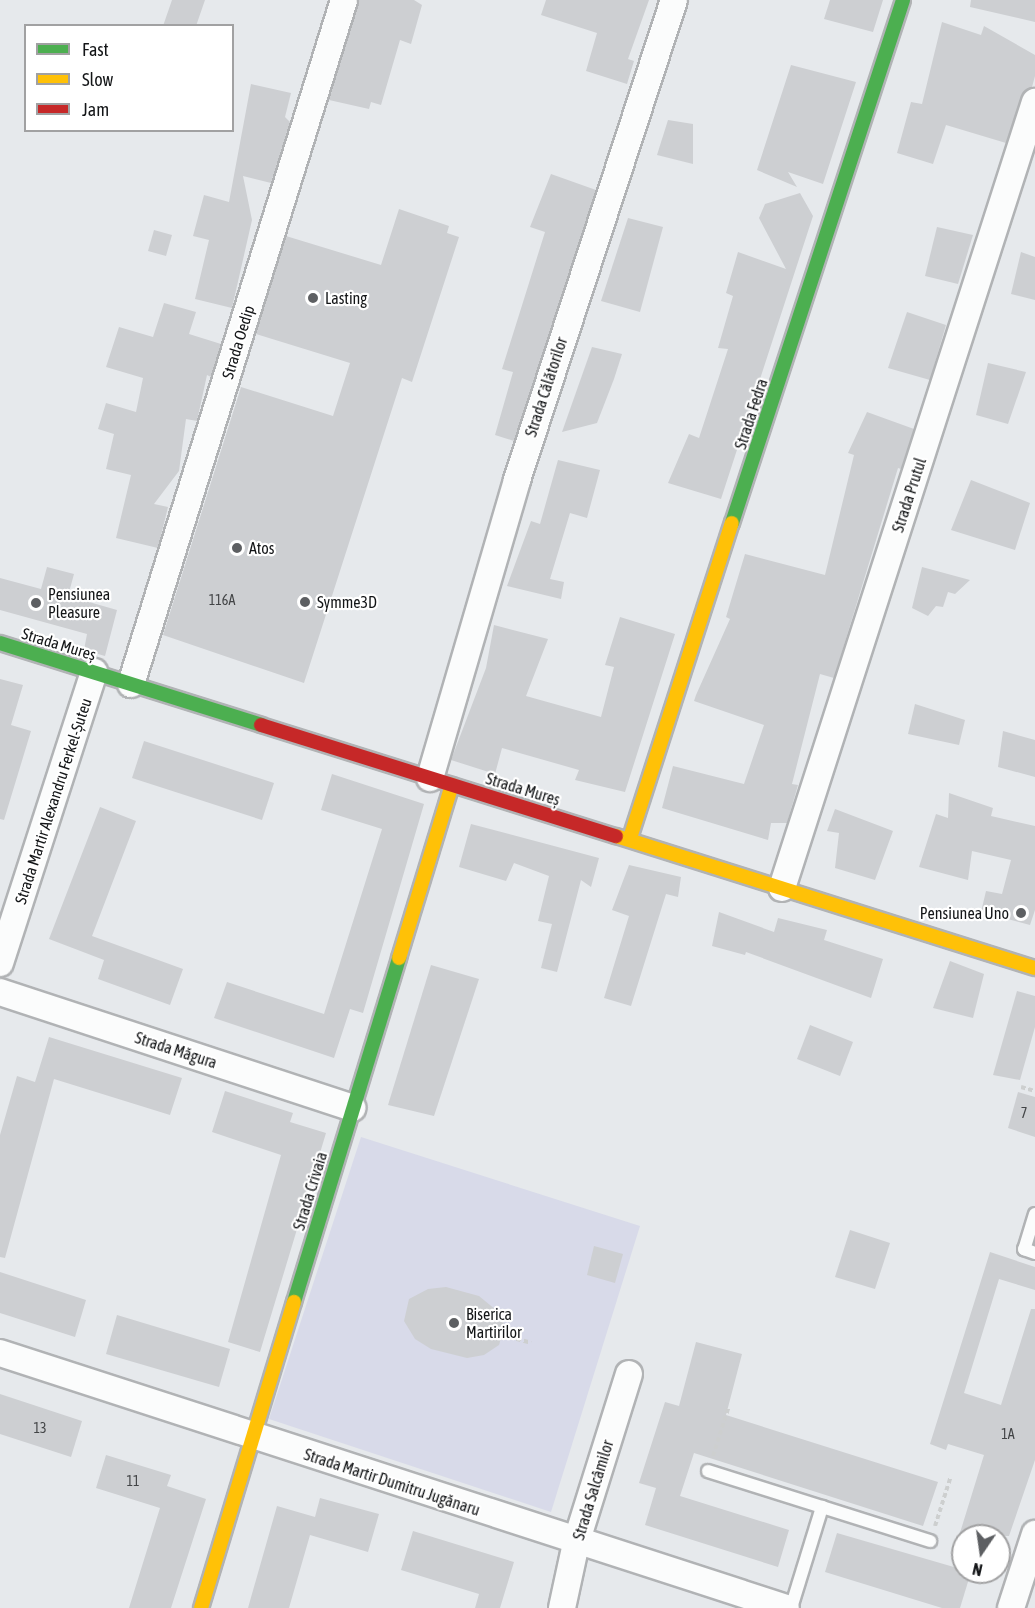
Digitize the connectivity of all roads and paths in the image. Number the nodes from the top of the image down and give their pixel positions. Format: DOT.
graph roads {
  1 [pos="344,0"];
  2 [pos="674,0"];
  3 [pos="903,0"];
  4 [pos="1035,102"];
  5 [pos="0,643"];
  6 [pos="94,672"];
  7 [pos="131,684"];
  8 [pos="441,781"];
  9 [pos="630,838"];
  10 [pos="782,888"];
  11 [pos="0,963"];
  12 [pos="1035,968"];
  13 [pos="0,992"];
  14 [pos="1021,1087"];
  15 [pos="1035,1091"];
  16 [pos="352,1108"];
  17 [pos="1035,1214"];
  18 [pos="1035,1253"];
  19 [pos="502,1335"];
  20 [pos="531,1343"];
  21 [pos="0,1353"];
  22 [pos="629,1374"];
  23 [pos="729,1406"];
  24 [pos="253,1435"];
  25 [pos="708,1471"];
  26 [pos="951,1476"];
  27 [pos="822,1507"];
  28 [pos="1035,1534"];
  29 [pos="930,1541"];
  30 [pos="576,1543"];
  31 [pos="201,1608"];
  32 [pos="562,1608"];
  33 [pos="786,1608"];
  34 [pos="791,1608"];
  35 [pos="1011,1608"];
  1 -- 7 [label="street, Strada Oedip"];
  2 -- 8 [label="street, Strada Călătorilor"];
  3 -- 9 [label="street, Strada Fedra"];
  4 -- 10 [label="street, Strada Prutul"];
  5 -- 6 [label="street, Strada Mureș"];
  6 -- 7 [label="street, Strada Mureș"];
  6 -- 11 [label="street, Strada Martir Alexandru Ferkel-Șuteu"];
  7 -- 8 [label="street, Strada Mureș"];
  8 -- 9 [label="street, Strada Mureș"];
  8 -- 16 [label="street, Strada Crivaia"];
  9 -- 10 [label="street, Strada Mureș"];
  10 -- 12 [label="street, Strada Mureș"];
  13 -- 16 [label="street, Strada Măgura"];
  14 -- 15 [label="path"];
  16 -- 24 [label="street, Strada Crivaia"];
  17 -- 18 [label="lane"];
  19 -- 20 [label="path"];
  21 -- 24 [label="street, Strada Martir Dumitru Jugănaru"];
  22 -- 30 [label="street, Strada Salcâmilor"];
  23 -- 25 [label="path"];
  24 -- 30 [label="street, Strada Martir Dumitru Jugănaru"];
  24 -- 31 [label="street, Strada Crivaia"];
  25 -- 27 [label="lane"];
  26 -- 29 [label="path"];
  27 -- 29 [label="lane"];
  27 -- 34 [label="lane"];
  28 -- 35 [label="street"];
  30 -- 32 [label="street, Strada Salcâmilor"];
  30 -- 33 [label="street, Strada Martir Dumitru Jugănaru"];
}
